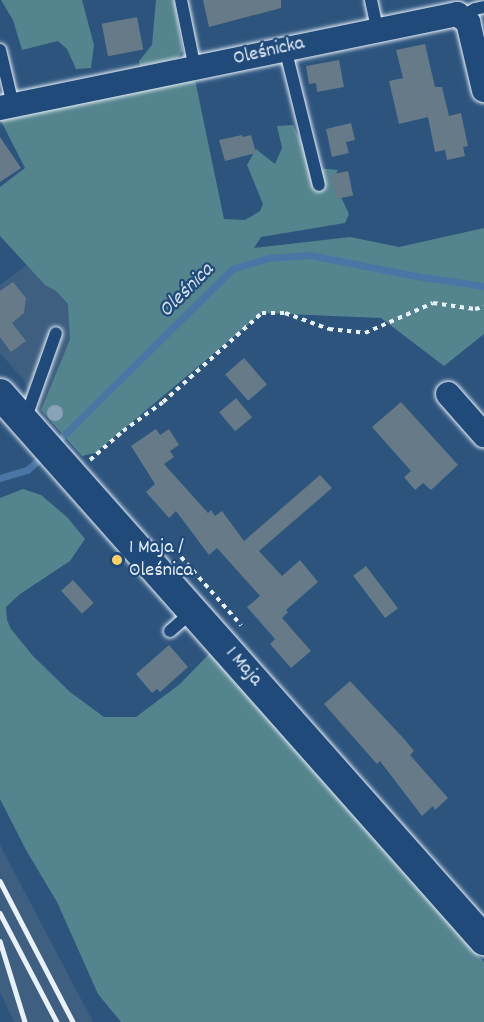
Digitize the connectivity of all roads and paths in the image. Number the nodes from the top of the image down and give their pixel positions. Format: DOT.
graph roads {
  1 [pos="181,0"];
  2 [pos="371,0"];
  3 [pos="484,7"];
  4 [pos="462,16"];
  5 [pos="377,29"];
  6 [pos="285,48"];
  7 [pos="0,50"];
  8 [pos="195,69"];
  9 [pos="484,90"];
  10 [pos="6,107"];
  11 [pos="319,185"];
  12 [pos="484,307"];
  13 [pos="56,333"];
  14 [pos="0,394"];
  15 [pos="448,394"];
  16 [pos="30,428"];
  17 [pos="484,435"];
  18 [pos="78,469"];
  19 [pos="194,611"];
  20 [pos="170,631"];
  21 [pos="484,940"];
  1 -- 8 [label="lane"];
  2 -- 5 [label="lane"];
  3 -- 4 [label="lane"];
  4 -- 5 [label="street, Oleśnicka"];
  4 -- 9 [label="street"];
  5 -- 6 [label="street, Oleśnicka"];
  6 -- 8 [label="street, Oleśnicka"];
  6 -- 11 [label="lane"];
  7 -- 10 [label="lane"];
  8 -- 10 [label="street, Oleśnicka"];
  12 -- 18 [label="path"];
  13 -- 16 [label="lane"];
  14 -- 16 [label="street, 1 Maja"];
  15 -- 17 [label="street"];
  16 -- 18 [label="street, 1 Maja"];
  18 -- 19 [label="street, 1 Maja"];
  19 -- 20 [label="lane"];
  19 -- 21 [label="street, 1 Maja"];
}
